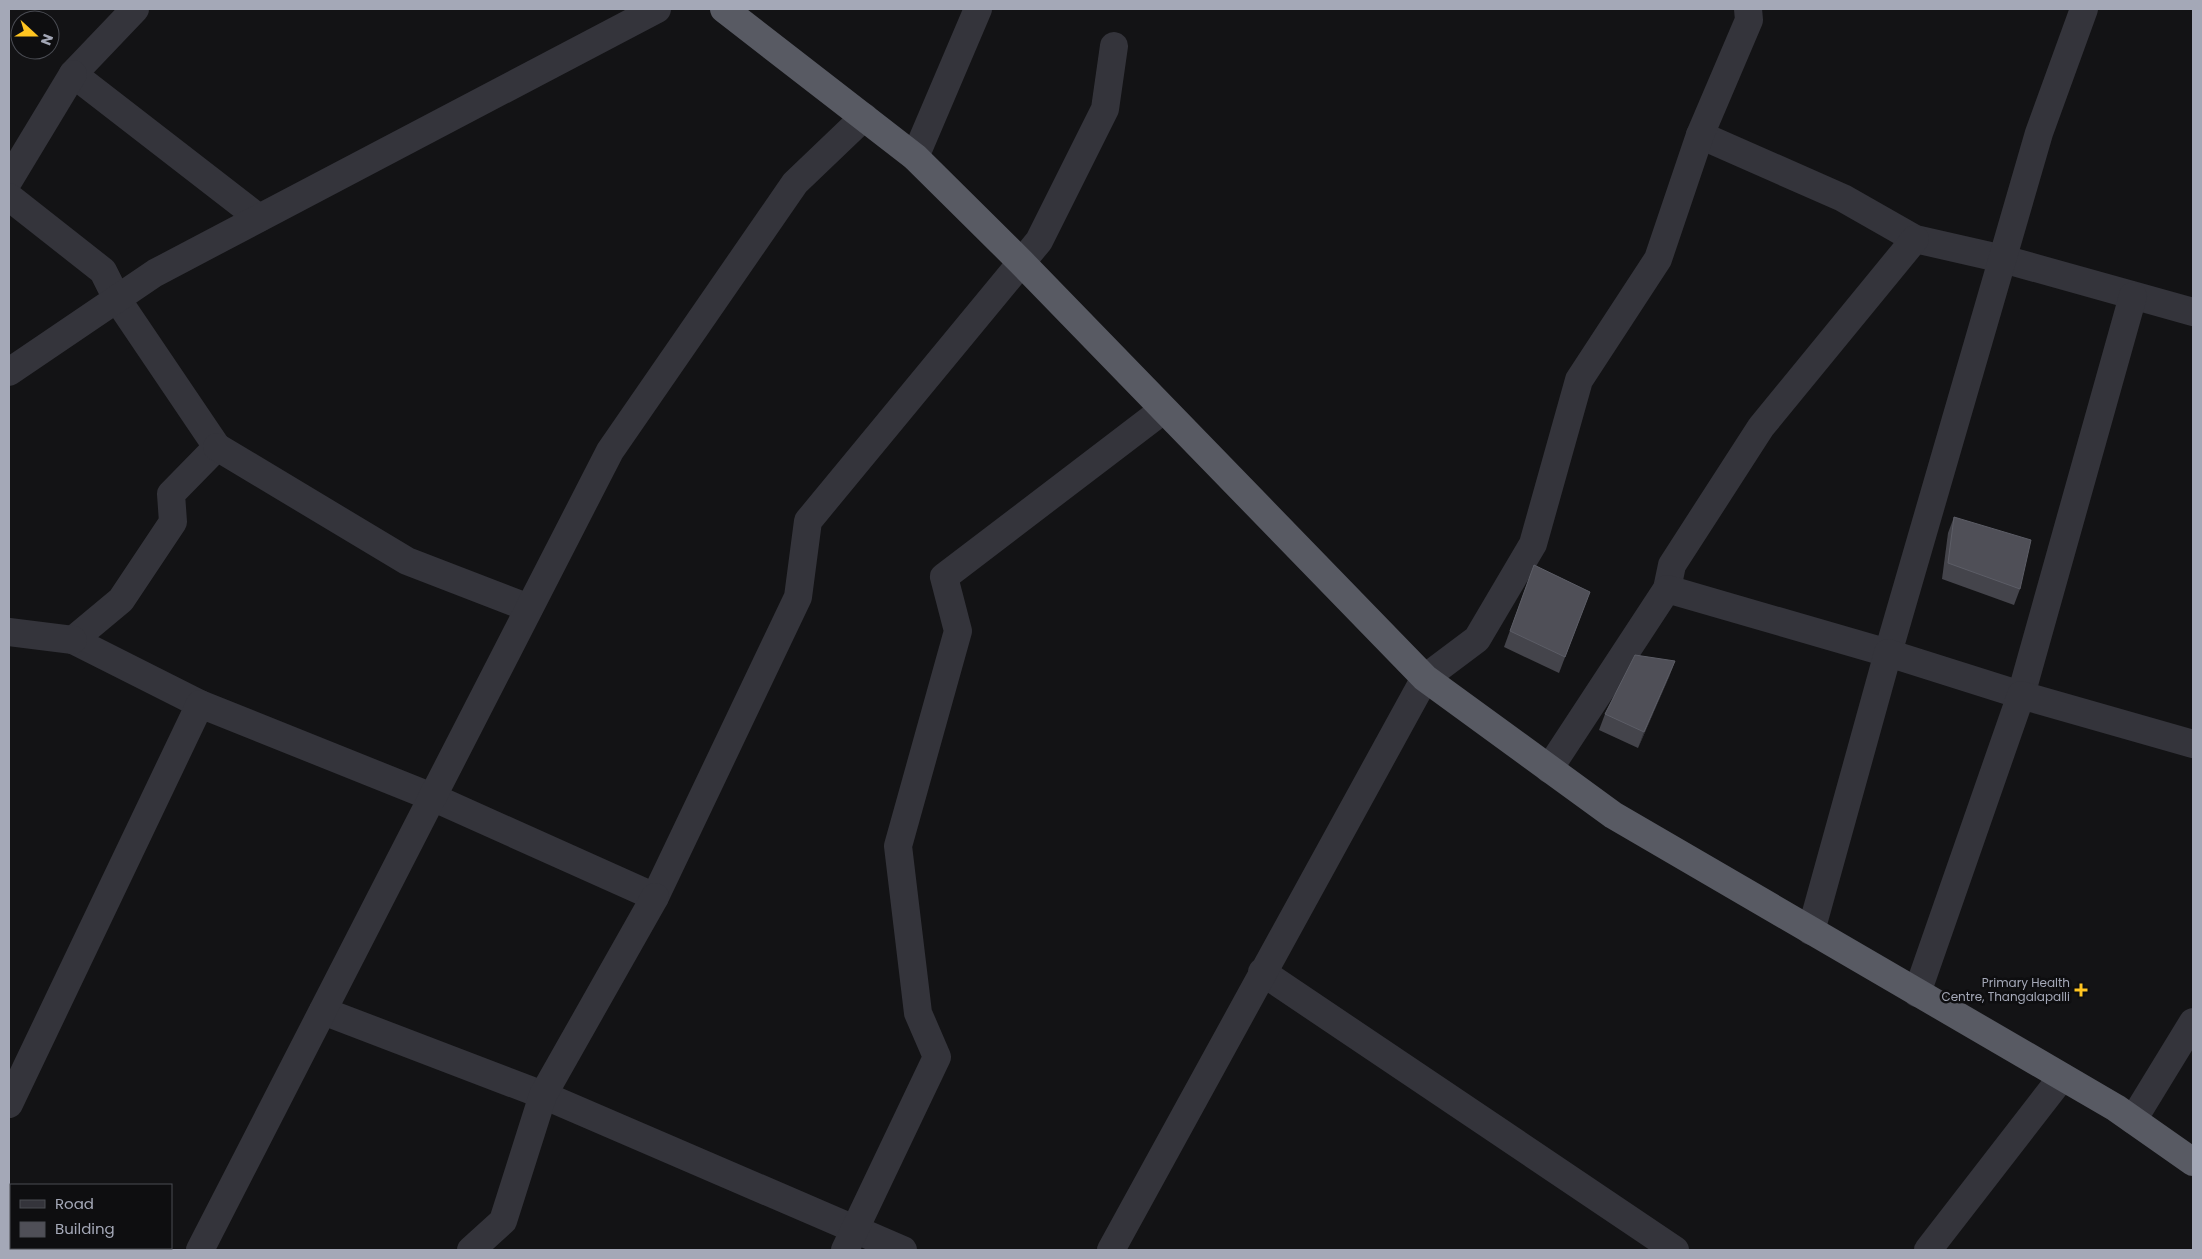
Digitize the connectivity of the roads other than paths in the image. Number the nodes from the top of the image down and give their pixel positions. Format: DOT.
graph roads {
  1 [pos="135,9"];
  2 [pos="657,9"];
  3 [pos="724,9"];
  4 [pos="978,9"];
  5 [pos="1748,9"];
  6 [pos="2084,9"];
  7 [pos="1114,46"];
  8 [pos="73,74"];
  9 [pos="864,117"];
  10 [pos="1700,135"];
  11 [pos="916,157"];
  12 [pos="9,180"];
  13 [pos="9,197"];
  14 [pos="259,218"];
  15 [pos="1915,238"];
  16 [pos="2003,259"];
  17 [pos="1021,262"];
  18 [pos="2133,296"];
  19 [pos="117,299"];
  20 [pos="2193,312"];
  21 [pos="9,372"];
  22 [pos="1163,410"];
  23 [pos="217,447"];
  24 [pos="1667,589"];
  25 [pos="530,608"];
  26 [pos="9,632"];
  27 [pos="73,640"];
  28 [pos="1888,653"];
  29 [pos="1425,678"];
  30 [pos="2021,695"];
  31 [pos="200,704"];
  32 [pos="2193,744"];
  33 [pos="1549,769"];
  34 [pos="432,797"];
  35 [pos="655,897"];
  36 [pos="1812,931"];
  37 [pos="1262,972"];
  38 [pos="1917,993"];
  39 [pos="323,1011"];
  40 [pos="2193,1022"];
  41 [pos="2062,1077"];
  42 [pos="542,1095"];
  43 [pos="9,1104"];
  44 [pos="2133,1120"];
  45 [pos="2193,1162"];
  46 [pos="849,1240"];
  47 [pos="200,1250"];
  48 [pos="471,1250"];
  49 [pos="903,1250"];
  50 [pos="1111,1250"];
  51 [pos="1675,1250"];
  52 [pos="1928,1250"];
  1 -- 8 [label="street"];
  2 -- 14 [label="street"];
  3 -- 9 [label="highway"];
  4 -- 11 [label="street"];
  5 -- 10 [label="street"];
  6 -- 16 [label="street"];
  7 -- 17 [label="street"];
  8 -- 12 [label="street"];
  8 -- 14 [label="street"];
  9 -- 11 [label="highway"];
  9 -- 25 [label="street"];
  10 -- 15 [label="street"];
  10 -- 29 [label="street"];
  11 -- 17 [label="highway"];
  13 -- 19 [label="street"];
  14 -- 19 [label="street"];
  15 -- 16 [label="street"];
  15 -- 24 [label="street"];
  16 -- 18 [label="street"];
  16 -- 28 [label="street"];
  17 -- 22 [label="highway"];
  17 -- 35 [label="street"];
  18 -- 20 [label="street"];
  18 -- 30 [label="street"];
  19 -- 21 [label="street"];
  19 -- 23 [label="street"];
  22 -- 29 [label="highway"];
  22 -- 46 [label="street"];
  23 -- 25 [label="street"];
  23 -- 27 [label="street"];
  24 -- 28 [label="street"];
  24 -- 33 [label="street"];
  25 -- 34 [label="street"];
  26 -- 27 [label="street"];
  27 -- 31 [label="street"];
  28 -- 30 [label="street"];
  28 -- 36 [label="street"];
  29 -- 33 [label="highway"];
  29 -- 37 [label="street"];
  30 -- 32 [label="street"];
  30 -- 38 [label="street"];
  31 -- 34 [label="street"];
  31 -- 43 [label="street"];
  33 -- 36 [label="highway"];
  34 -- 35 [label="street"];
  34 -- 39 [label="street"];
  35 -- 42 [label="street"];
  36 -- 38 [label="highway"];
  37 -- 50 [label="street"];
  37 -- 51 [label="street"];
  38 -- 41 [label="highway"];
  39 -- 42 [label="street"];
  39 -- 47 [label="street"];
  40 -- 44 [label="street"];
  41 -- 44 [label="highway"];
  41 -- 52 [label="street"];
  42 -- 46 [label="street"];
  42 -- 48 [label="street"];
  44 -- 45 [label="highway"];
  46 -- 49 [label="street"];
}
